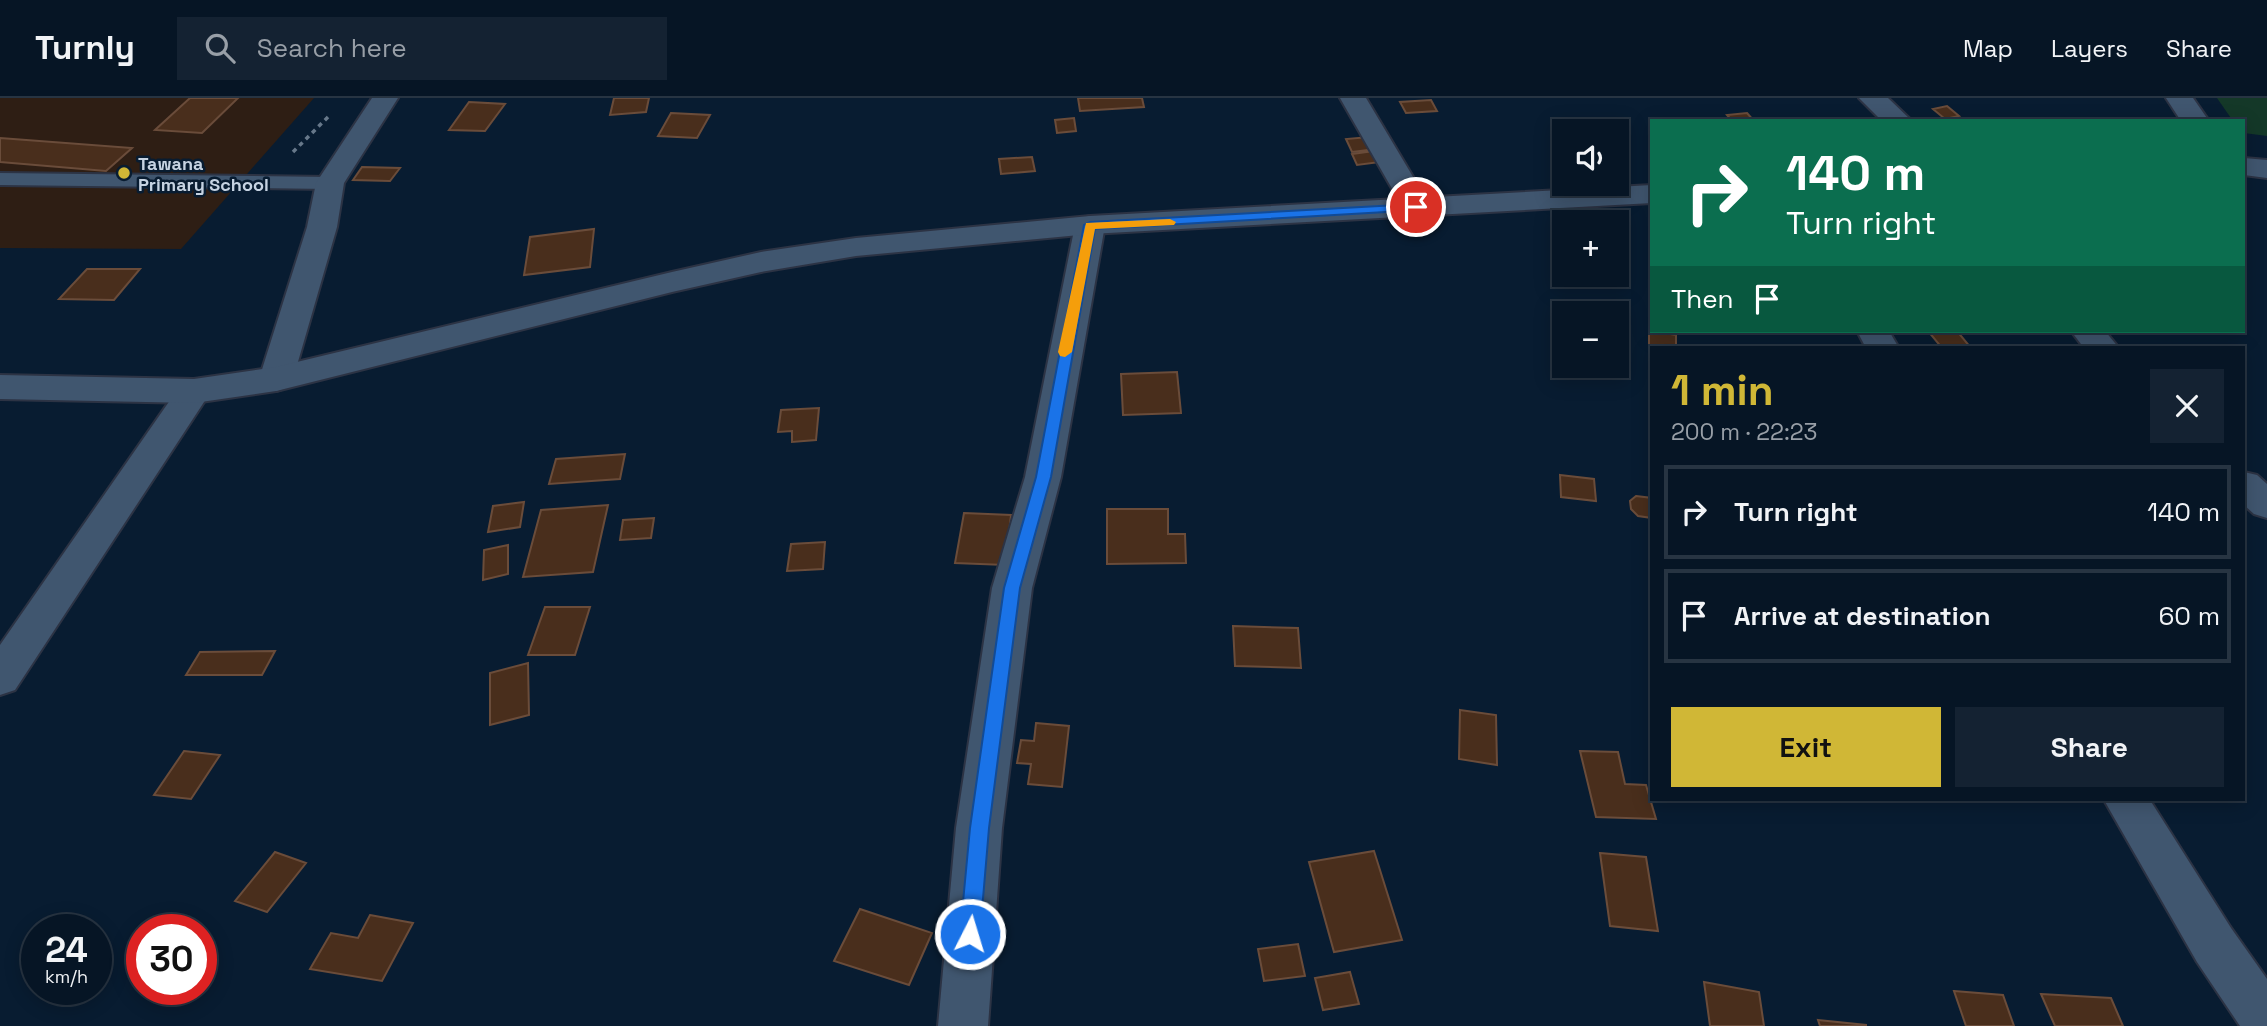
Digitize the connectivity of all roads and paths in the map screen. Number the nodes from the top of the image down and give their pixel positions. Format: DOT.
graph roads {
  1 [pos="385,98"];
  2 [pos="1353,98"];
  3 [pos="1872,98"];
  4 [pos="334,111"];
  5 [pos="1896,119"];
  6 [pos="2245,167"];
  7 [pos="2267,169"];
  8 [pos="0,179"];
  9 [pos="262,182"];
  10 [pos="330,183"];
  11 [pos="1650,194"];
  12 [pos="1416,207"];
  13 [pos="1090,225"];
  14 [pos="276,379"];
  15 [pos="0,387"];
  16 [pos="194,391"];
  17 [pos="2245,486"];
  18 [pos="2267,505"];
  19 [pos="0,678"];
  20 [pos="2127,801"];
  21 [pos="2267,1022"];
  22 [pos="963,1026"];
  1 -- 10 [label="street"];
  2 -- 12 [label="street"];
  3 -- 5 [label="street"];
  4 -- 9 [label="path"];
  6 -- 7 [label="street"];
  8 -- 9 [label="lane"];
  9 -- 10 [label="lane"];
  10 -- 14 [label="street"];
  11 -- 12 [label="street"];
  12 -- 13 [label="street"];
  13 -- 14 [label="street"];
  13 -- 22 [label="street"];
  14 -- 16 [label="street"];
  15 -- 16 [label="street"];
  16 -- 19 [label="street"];
  17 -- 18 [label="street"];
  20 -- 21 [label="street"];
}
